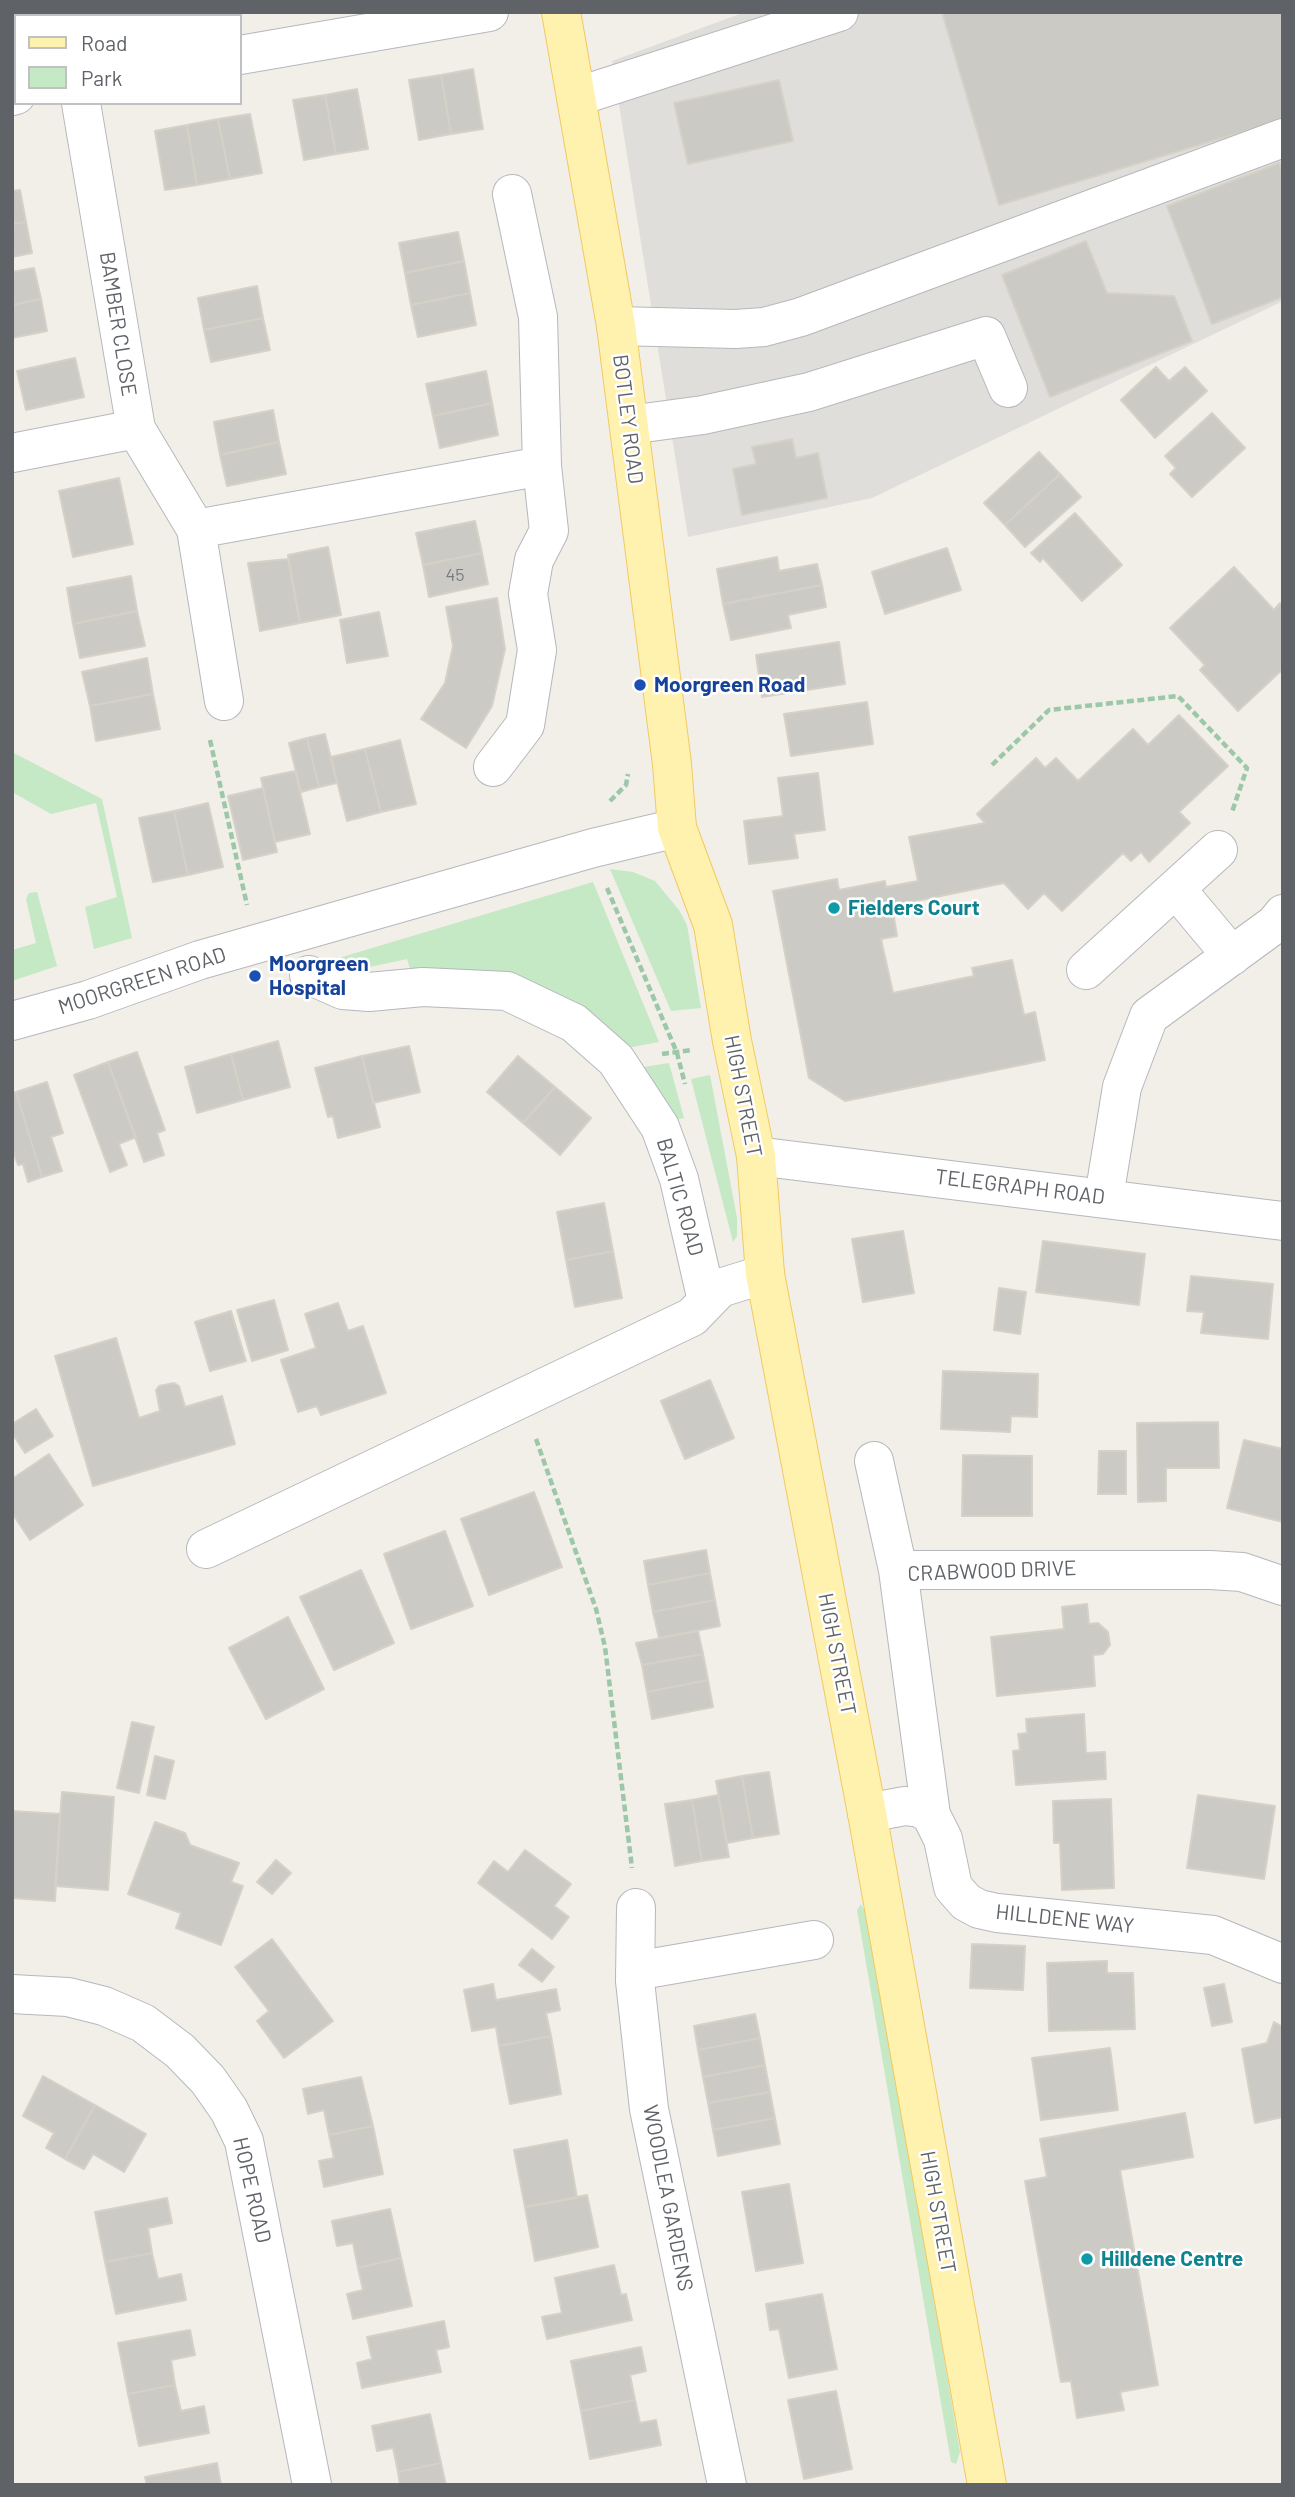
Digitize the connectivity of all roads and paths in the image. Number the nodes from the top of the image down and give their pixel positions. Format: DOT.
graph roads {
  1 [pos="489,12"];
  2 [pos="561,12"];
  3 [pos="839,12"];
  4 [pos="242,55"];
  5 [pos="576,97"];
  6 [pos="81,105"];
  7 [pos="1283,138"];
  8 [pos="512,194"];
  9 [pos="615,326"];
  10 [pos="1008,387"];
  11 [pos="629,425"];
  12 [pos="136,429"];
  13 [pos="12,453"];
  14 [pos="542,466"];
  15 [pos="196,529"];
  16 [pos="224,701"];
  17 [pos="992,765"];
  18 [pos="493,766"];
  19 [pos="677,828"];
  20 [pos="1219,850"];
  21 [pos="1176,889"];
  22 [pos="249,914"];
  23 [pos="1283,914"];
  24 [pos="1232,956"];
  25 [pos="1086,970"];
  26 [pos="309,975"];
  27 [pos="12,1021"];
  28 [pos="732,1041"];
  29 [pos="617,1060"];
  30 [pos="757,1156"];
  31 [pos="1104,1197"];
  32 [pos="1283,1221"];
  33 [pos="765,1274"];
  34 [pos="708,1301"];
  35 [pos="521,1398"];
  36 [pos="874,1461"];
  37 [pos="206,1549"];
  38 [pos="898,1570"];
  39 [pos="1283,1586"];
  40 [pos="867,1813"];
  41 [pos="931,1815"];
  42 [pos="636,1908"];
  43 [pos="814,1940"];
  44 [pos="1283,1964"];
  45 [pos="635,1971"];
  46 [pos="12,1994"];
  47 [pos="312,2485"];
  48 [pos="727,2485"];
  49 [pos="987,2485"];
  1 -- 4 [label="street"];
  2 -- 5 [label="main road, BOTLEY ROAD"];
  3 -- 5 [label="street"];
  5 -- 9 [label="main road, BOTLEY ROAD"];
  6 -- 12 [label="street, BAMBER CLOSE"];
  7 -- 9 [label="street"];
  8 -- 14 [label="street"];
  9 -- 11 [label="main road, BOTLEY ROAD"];
  10 -- 11 [label="street"];
  11 -- 19 [label="main road, BOTLEY ROAD"];
  12 -- 13 [label="street"];
  12 -- 15 [label="street, BAMBER CLOSE"];
  14 -- 15 [label="street"];
  14 -- 18 [label="street"];
  15 -- 16 [label="street, BAMBER CLOSE"];
  16 -- 22 [label="path"];
  17 -- 20 [label="path"];
  19 -- 27 [label="street, MOORGREEN ROAD"];
  19 -- 28 [label="main road, HIGH STREET"];
  20 -- 21 [label="street"];
  21 -- 24 [label="street"];
  21 -- 25 [label="street"];
  23 -- 24 [label="street"];
  24 -- 31 [label="street"];
  26 -- 29 [label="street, BALTIC ROAD"];
  28 -- 29 [label="path"];
  28 -- 30 [label="main road, HIGH STREET"];
  29 -- 34 [label="street, BALTIC ROAD"];
  30 -- 31 [label="street, TELEGRAPH ROAD"];
  30 -- 33 [label="main road, HIGH STREET"];
  31 -- 32 [label="street, TELEGRAPH ROAD"];
  33 -- 34 [label="street"];
  33 -- 40 [label="main road, HIGH STREET"];
  34 -- 35 [label="street"];
  35 -- 37 [label="street"];
  35 -- 42 [label="path"];
  36 -- 38 [label="street"];
  38 -- 39 [label="street, CRABWOOD DRIVE"];
  38 -- 41 [label="street, CRABWOOD DRIVE"];
  40 -- 41 [label="street"];
  40 -- 49 [label="main road, HIGH STREET"];
  41 -- 44 [label="street, HILLDENE WAY"];
  42 -- 45 [label="street, WOODLEA GARDENS"];
  43 -- 45 [label="street"];
  45 -- 48 [label="street, WOODLEA GARDENS"];
  46 -- 47 [label="street, HOPE ROAD"];
}
